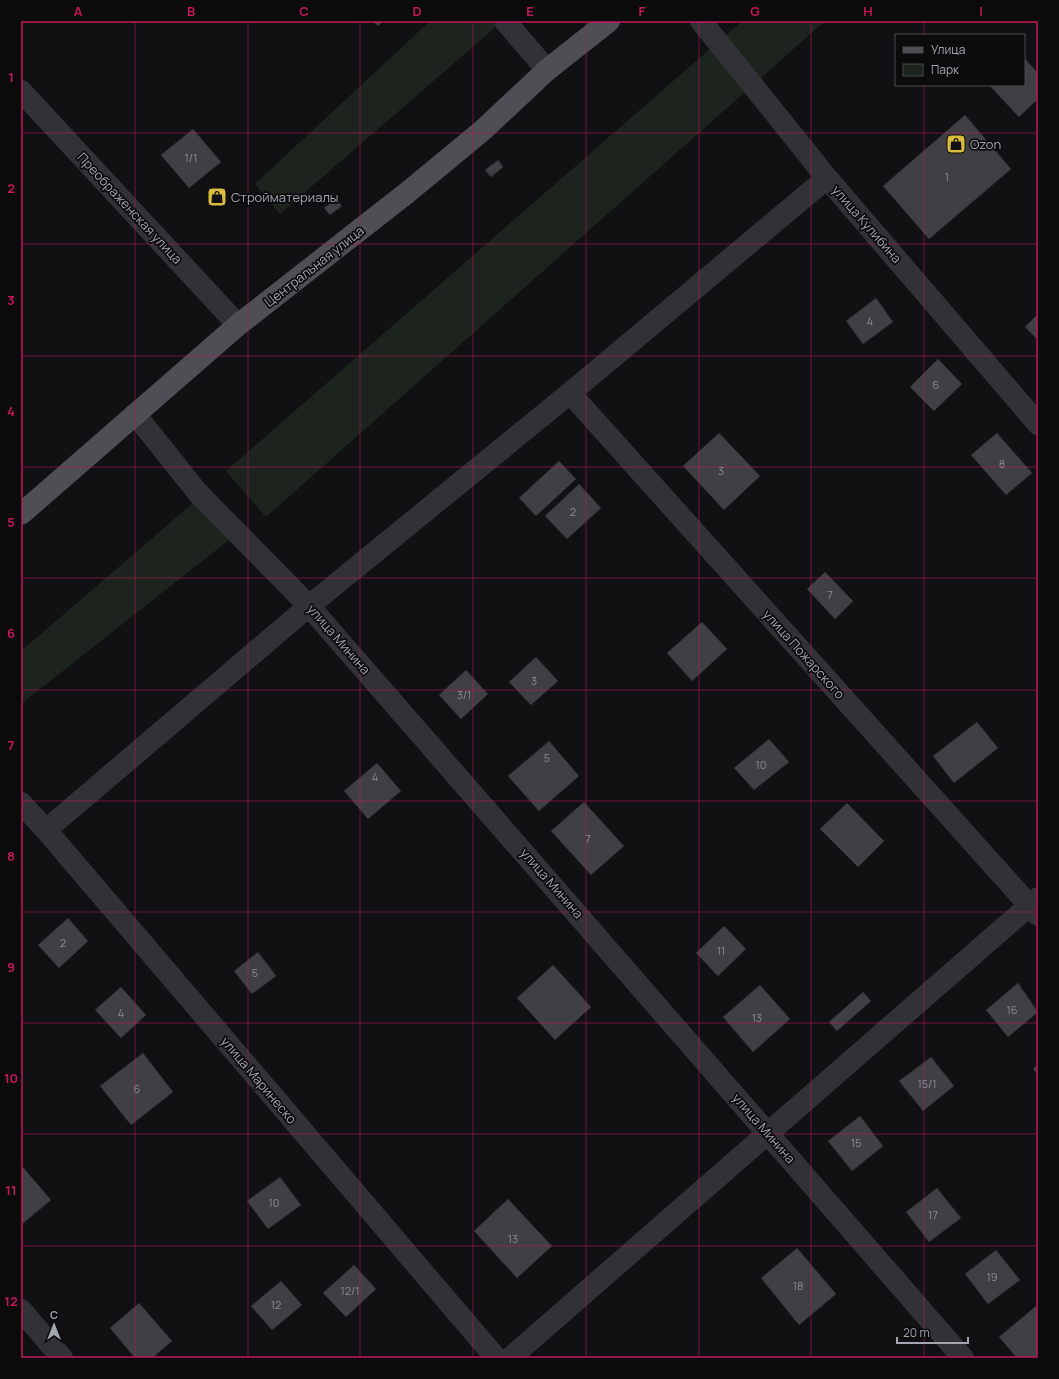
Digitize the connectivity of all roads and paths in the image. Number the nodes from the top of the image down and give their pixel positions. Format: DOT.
graph roads {
  1 [pos="505,21"];
  2 [pos="609,21"];
  3 [pos="701,21"];
  4 [pos="547,70"];
  5 [pos="21,90"];
  6 [pos="827,178"];
  7 [pos="238,325"];
  8 [pos="570,393"];
  9 [pos="135,414"];
  10 [pos="1038,424"];
  11 [pos="21,514"];
  12 [pos="309,606"];
  13 [pos="21,803"];
  14 [pos="46,830"];
  15 [pos="1035,906"];
  16 [pos="769,1133"];
  17 [pos="21,1310"];
  18 [pos="62,1358"];
  19 [pos="496,1358"];
  20 [pos="510,1358"];
  21 [pos="963,1358"];
  1 -- 4 [label="street"];
  2 -- 4 [label="main road, Центральная улица"];
  3 -- 6 [label="street, улица Кулибина"];
  4 -- 7 [label="main road, Центральная улица"];
  5 -- 7 [label="street, Преображенская улица"];
  6 -- 8 [label="street"];
  6 -- 10 [label="street, улица Кулибина"];
  7 -- 9 [label="main road, Центральная улица"];
  8 -- 12 [label="street"];
  8 -- 15 [label="street, улица Пожарского"];
  9 -- 11 [label="main road, Центральная улица"];
  9 -- 12 [label="street, улица Минина"];
  12 -- 14 [label="street"];
  12 -- 16 [label="street, улица Минина"];
  13 -- 14 [label="street, улица Маринеско"];
  14 -- 19 [label="street, улица Маринеско"];
  15 -- 16 [label="street"];
  16 -- 20 [label="street"];
  16 -- 21 [label="street, улица Минина"];
  17 -- 18 [label="street"];
}
